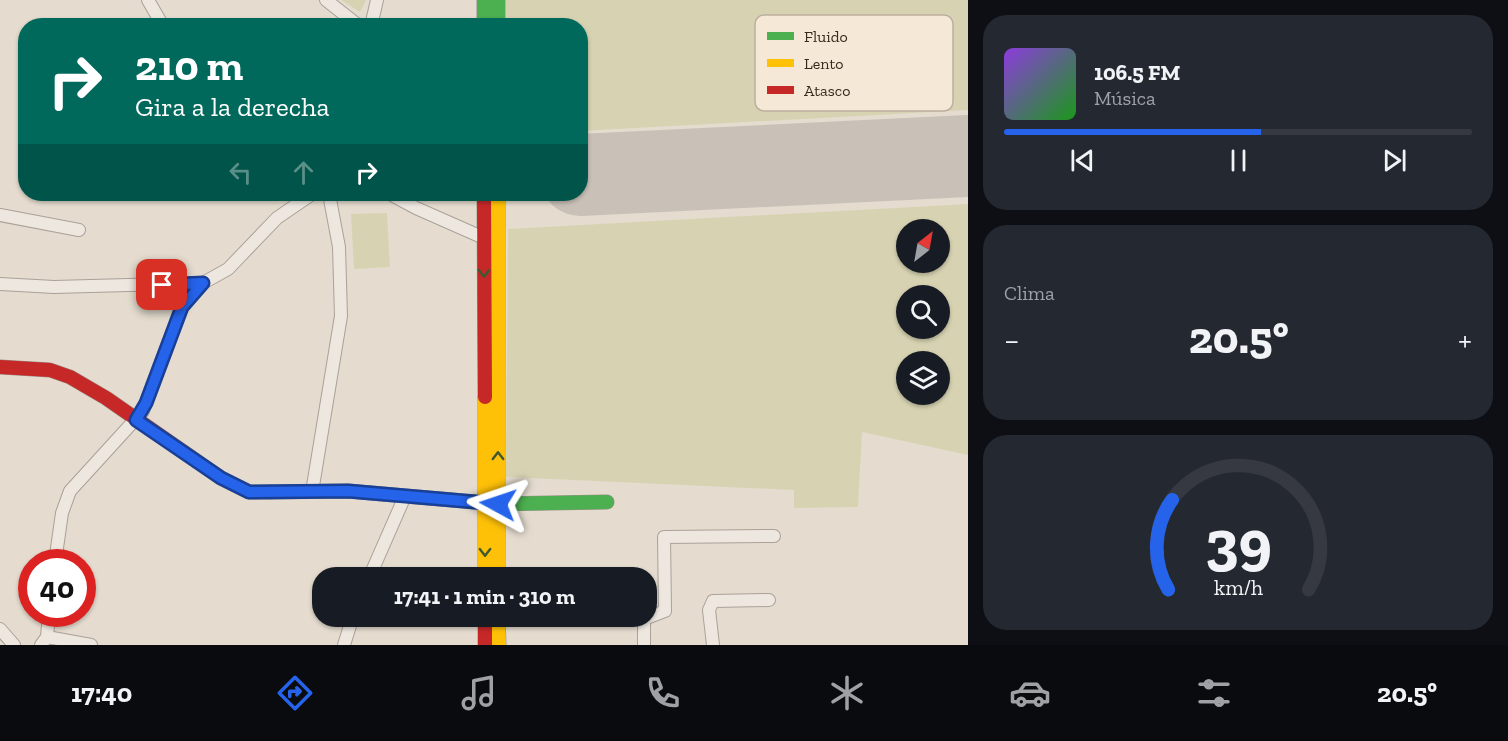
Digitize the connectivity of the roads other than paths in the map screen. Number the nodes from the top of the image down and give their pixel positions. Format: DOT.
graph roads {
  1 [pos="148,0"];
  2 [pos="326,0"];
  3 [pos="377,0"];
  4 [pos="484,0"];
  5 [pos="498,0"];
  6 [pos="158,18"];
  7 [pos="349,18"];
  8 [pos="374,18"];
  9 [pos="484,18"];
  10 [pos="498,18"];
  11 [pos="302,201"];
  12 [pos="330,201"];
  13 [pos="403,201"];
  14 [pos="484,201"];
  15 [pos="498,201"];
  16 [pos="0,215"];
  17 [pos="79,230"];
  18 [pos="484,238"];
  19 [pos="203,283"];
  20 [pos="0,284"];
  21 [pos="0,367"];
  22 [pos="136,420"];
  23 [pos="312,492"];
  24 [pos="405,496"];
  25 [pos="607,502"];
  26 [pos="491,504"];
  27 [pos="774,536"];
  28 [pos="57,549"];
  29 [pos="374,567"];
  30 [pos="486,567"];
  31 [pos="497,567"];
  32 [pos="769,600"];
  33 [pos="350,627"];
  34 [pos="485,627"];
  35 [pos="498,627"];
  36 [pos="0,629"];
  37 [pos="44,641"];
  38 [pos="14,645"];
  39 [pos="91,645"];
  40 [pos="344,645"];
  41 [pos="485,645"];
  42 [pos="499,645"];
  43 [pos="644,645"];
  44 [pos="713,645"];
  1 -- 6 [label="street"];
  2 -- 7 [label="street"];
  3 -- 8 [label="street"];
  4 -- 9 [label="street"];
  5 -- 10 [label="street"];
  11 -- 19 [label="street"];
  12 -- 23 [label="street"];
  13 -- 18 [label="street"];
  14 -- 18 [label="street"];
  26 -- 15 [label="street, one-way"];
  16 -- 17 [label="street"];
  18 -- 26 [label="street, one-way"];
  19 -- 20 [label="street"];
  19 -- 22 [label="street"];
  21 -- 22 [label="street"];
  22 -- 23 [label="street"];
  22 -- 28 [label="street"];
  23 -- 24 [label="street"];
  24 -- 26 [label="street"];
  24 -- 29 [label="street"];
  25 -- 26 [label="street"];
  26 -- 30 [label="street, one-way"];
  26 -- 31 [label="street"];
  27 -- 43 [label="street"];
  32 -- 44 [label="street"];
  33 -- 40 [label="street"];
  34 -- 41 [label="street"];
  35 -- 42 [label="street"];
  36 -- 38 [label="street"];
  37 -- 39 [label="street"];
}
